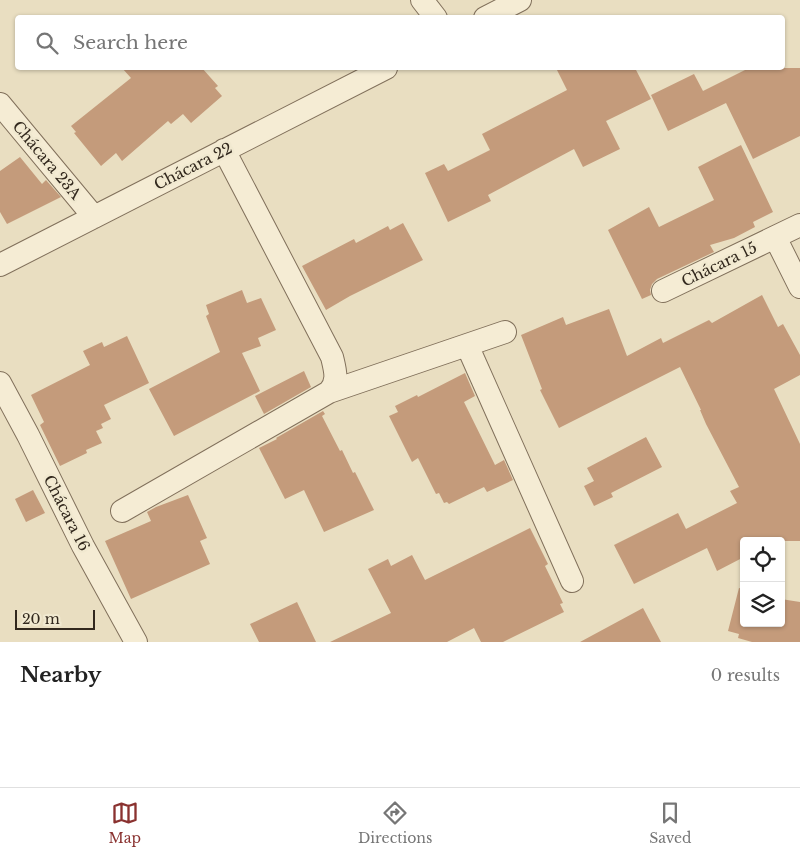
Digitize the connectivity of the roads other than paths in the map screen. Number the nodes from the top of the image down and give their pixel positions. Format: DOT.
graph roads {
  1 [pos="422,0"];
  2 [pos="520,0"];
  3 [pos="434,15"];
  4 [pos="491,15"];
  5 [pos="382,70"];
  6 [pos="0,104"];
  7 [pos="224,150"];
  8 [pos="94,216"];
  9 [pos="800,225"];
  10 [pos="774,237"];
  11 [pos="0,265"];
  12 [pos="800,287"];
  13 [pos="663,291"];
  14 [pos="505,332"];
  15 [pos="467,345"];
  16 [pos="0,383"];
  17 [pos="330,392"];
  18 [pos="122,511"];
  19 [pos="572,581"];
  20 [pos="136,642"];
  1 -- 3 [label="street"];
  2 -- 4 [label="street"];
  5 -- 7 [label="street, Chácara 22"];
  6 -- 8 [label="street, Chácara 23A"];
  7 -- 8 [label="street, Chácara 22"];
  7 -- 17 [label="street"];
  8 -- 11 [label="street, Chácara 22"];
  9 -- 10 [label="street, Chácara 15"];
  10 -- 12 [label="street, Chácara 15"];
  10 -- 13 [label="street, Chácara 15"];
  14 -- 15 [label="street"];
  15 -- 17 [label="street"];
  15 -- 19 [label="street"];
  16 -- 20 [label="street, Chácara 16"];
  17 -- 18 [label="street"];
}
